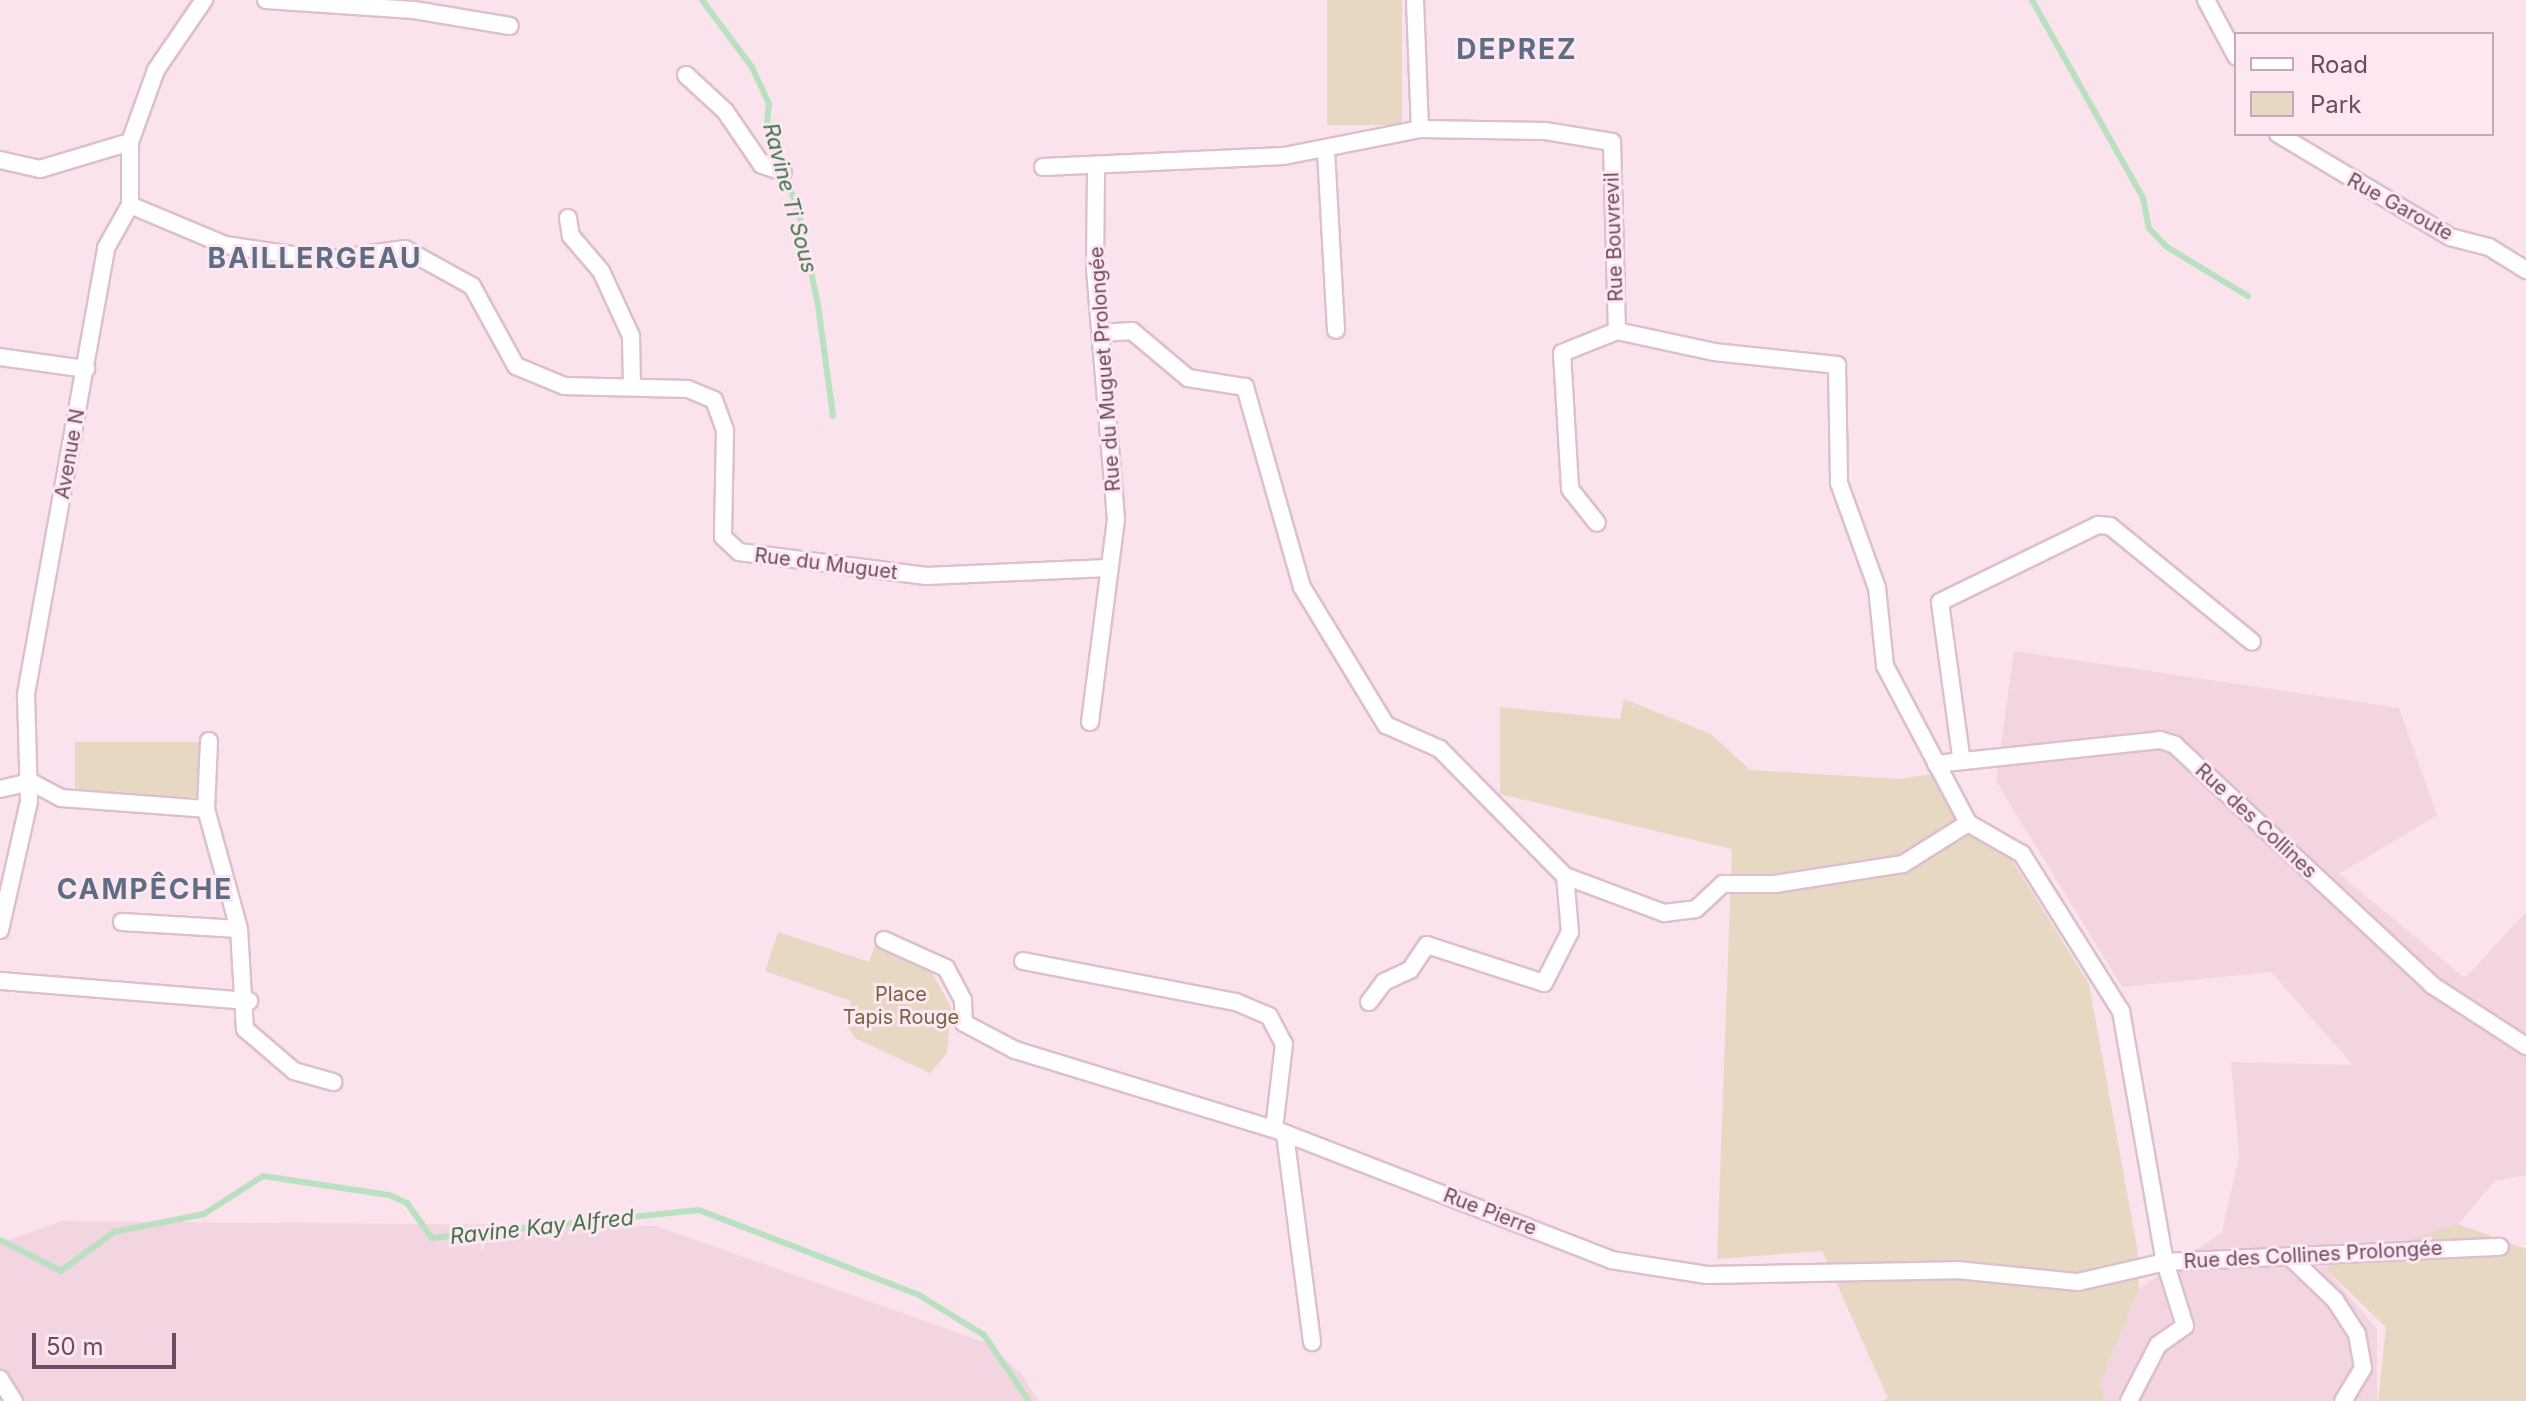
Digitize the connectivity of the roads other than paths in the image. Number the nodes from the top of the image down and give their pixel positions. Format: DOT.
graph roads {
  1 [pos="204,0"];
  2 [pos="266,0"];
  3 [pos="1415,0"];
  4 [pos="2206,0"];
  5 [pos="510,26"];
  6 [pos="2234,52"];
  7 [pos="686,75"];
  8 [pos="1420,129"];
  9 [pos="2281,136"];
  10 [pos="130,142"];
  11 [pos="1326,151"];
  12 [pos="0,160"];
  13 [pos="1043,167"];
  14 [pos="1096,167"];
  15 [pos="783,172"];
  16 [pos="130,205"];
  17 [pos="568,218"];
  18 [pos="2526,270"];
  19 [pos="1336,330"];
  20 [pos="1617,331"];
  21 [pos="1102,333"];
  22 [pos="0,357"];
  23 [pos="86,369"];
  24 [pos="632,385"];
  25 [pos="1597,523"];
  26 [pos="1108,568"];
  27 [pos="2252,642"];
  28 [pos="1090,722"];
  29 [pos="209,741"];
  30 [pos="1961,756"];
  31 [pos="1936,764"];
  32 [pos="31,782"];
  33 [pos="0,789"];
  34 [pos="206,809"];
  35 [pos="1968,823"];
  36 [pos="1565,876"];
  37 [pos="122,922"];
  38 [pos="239,929"];
  39 [pos="0,930"];
  40 [pos="884,940"];
  41 [pos="1023,961"];
  42 [pos="0,981"];
  43 [pos="249,1001"];
  44 [pos="1369,1002"];
  45 [pos="2526,1046"];
  46 [pos="333,1082"];
  47 [pos="1280,1132"];
  48 [pos="2500,1247"];
  49 [pos="2289,1256"];
  50 [pos="2165,1262"];
  51 [pos="1312,1342"];
  52 [pos="0,1379"];
  53 [pos="14,1401"];
  54 [pos="2129,1401"];
  55 [pos="2343,1401"];
  1 -- 10 [label="street, Avenue N"];
  2 -- 5 [label="street"];
  3 -- 8 [label="street"];
  4 -- 6 [label="street"];
  7 -- 15 [label="street"];
  8 -- 11 [label="street"];
  8 -- 20 [label="street, Rue Bouvrevil"];
  9 -- 18 [label="street, Rue Garoute"];
  10 -- 12 [label="street"];
  10 -- 16 [label="street, Avenue N"];
  11 -- 14 [label="street"];
  11 -- 19 [label="street"];
  13 -- 14 [label="street"];
  14 -- 21 [label="street, Rue du Muguet Prolongée"];
  16 -- 23 [label="street, Avenue N"];
  16 -- 24 [label="street, Rue du Muguet"];
  17 -- 24 [label="street"];
  20 -- 25 [label="street, Rue Bouvrevil"];
  20 -- 31 [label="street"];
  21 -- 26 [label="street, Rue du Muguet Prolongée"];
  21 -- 36 [label="street"];
  22 -- 23 [label="street"];
  23 -- 32 [label="street, Avenue N"];
  24 -- 26 [label="street, Rue du Muguet"];
  26 -- 28 [label="street, Rue du Muguet Prolongée"];
  27 -- 30 [label="street"];
  29 -- 34 [label="street"];
  30 -- 31 [label="street, Rue des Collines"];
  30 -- 45 [label="street, Rue des Collines"];
  31 -- 35 [label="street"];
  32 -- 33 [label="street"];
  32 -- 34 [label="street"];
  32 -- 39 [label="street, Avenue N"];
  34 -- 38 [label="street"];
  35 -- 36 [label="street"];
  35 -- 50 [label="street, Rue des Collines Prolongée"];
  36 -- 44 [label="street"];
  37 -- 38 [label="street"];
  38 -- 43 [label="street"];
  40 -- 47 [label="street, Rue Pierre"];
  41 -- 47 [label="street"];
  42 -- 43 [label="street"];
  43 -- 46 [label="street"];
  47 -- 50 [label="street, Rue Pierre"];
  47 -- 51 [label="street"];
  48 -- 49 [label="street, Rue des Collines Prolongée"];
  49 -- 50 [label="street, Rue des Collines Prolongée"];
  49 -- 55 [label="street"];
  50 -- 54 [label="street"];
  52 -- 53 [label="street"];
}
